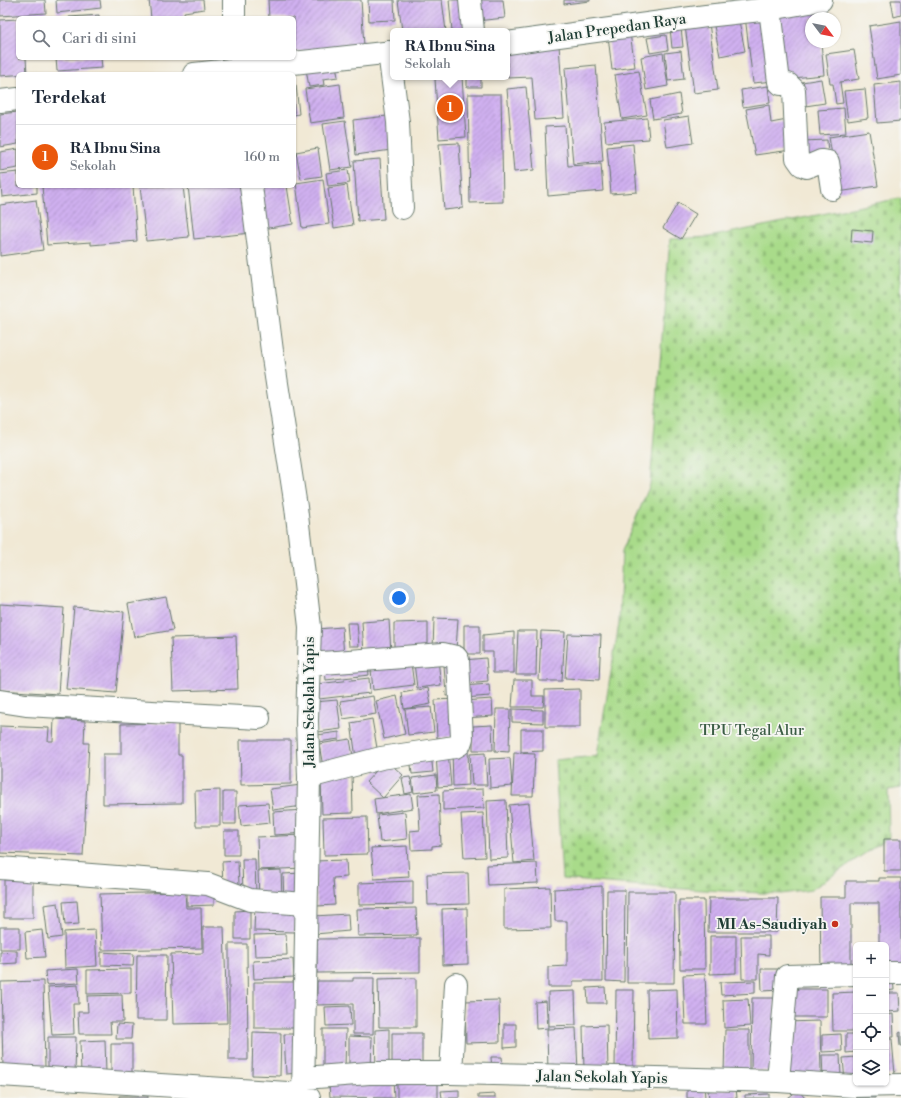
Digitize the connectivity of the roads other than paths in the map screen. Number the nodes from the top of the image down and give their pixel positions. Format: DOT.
graph roads {
  1 [pos="234,0"];
  2 [pos="470,0"];
  3 [pos="821,0"];
  4 [pos="706,8"];
  5 [pos="770,10"];
  6 [pos="234,16"];
  7 [pos="473,28"];
  8 [pos="510,42"];
  9 [pos="390,52"];
  10 [pos="237,67"];
  11 [pos="206,72"];
  12 [pos="394,80"];
  13 [pos="16,99"];
  14 [pos="0,101"];
  15 [pos="251,188"];
  16 [pos="832,189"];
  17 [pos="402,208"];
  18 [pos="309,664"];
  19 [pos="0,701"];
  20 [pos="259,718"];
  21 [pos="309,777"];
  22 [pos="0,868"];
  23 [pos="306,904"];
  24 [pos="901,973"];
  25 [pos="853,974"];
  26 [pos="889,974"];
  27 [pos="456,984"];
  28 [pos="451,1073"];
  29 [pos="0,1075"];
  30 [pos="778,1081"];
  31 [pos="901,1085"];
  32 [pos="668,1088"];
  33 [pos="305,1090"];
  34 [pos="853,1092"];
  1 -- 6 [label="street"];
  2 -- 7 [label="street"];
  3 -- 5 [label="street, Jalan Prepedan Raya"];
  4 -- 5 [label="street, Jalan Prepedan Raya"];
  4 -- 8 [label="street, Jalan Prepedan Raya"];
  5 -- 16 [label="street"];
  9 -- 10 [label="street"];
  10 -- 11 [label="street"];
  12 -- 17 [label="street"];
  13 -- 14 [label="street"];
  15 -- 18 [label="street, Jalan Sekolah Yapis"];
  18 -- 21 [label="street, Jalan Sekolah Yapis"];
  18 -- 21 [label="street"];
  19 -- 20 [label="street"];
  21 -- 23 [label="street, Jalan Sekolah Yapis"];
  22 -- 23 [label="street"];
  23 -- 33 [label="street, Jalan Sekolah Yapis"];
  24 -- 26 [label="street"];
  25 -- 30 [label="street"];
  27 -- 28 [label="street"];
  28 -- 32 [label="street, Jalan Sekolah Yapis"];
  28 -- 33 [label="street, Jalan Sekolah Yapis"];
  29 -- 33 [label="street, Jalan Sekolah Yapis"];
  30 -- 32 [label="street, Jalan Sekolah Yapis"];
  30 -- 34 [label="street, Jalan Sekolah Yapis"];
  31 -- 34 [label="street, Jalan Sekolah Yapis"];
}
